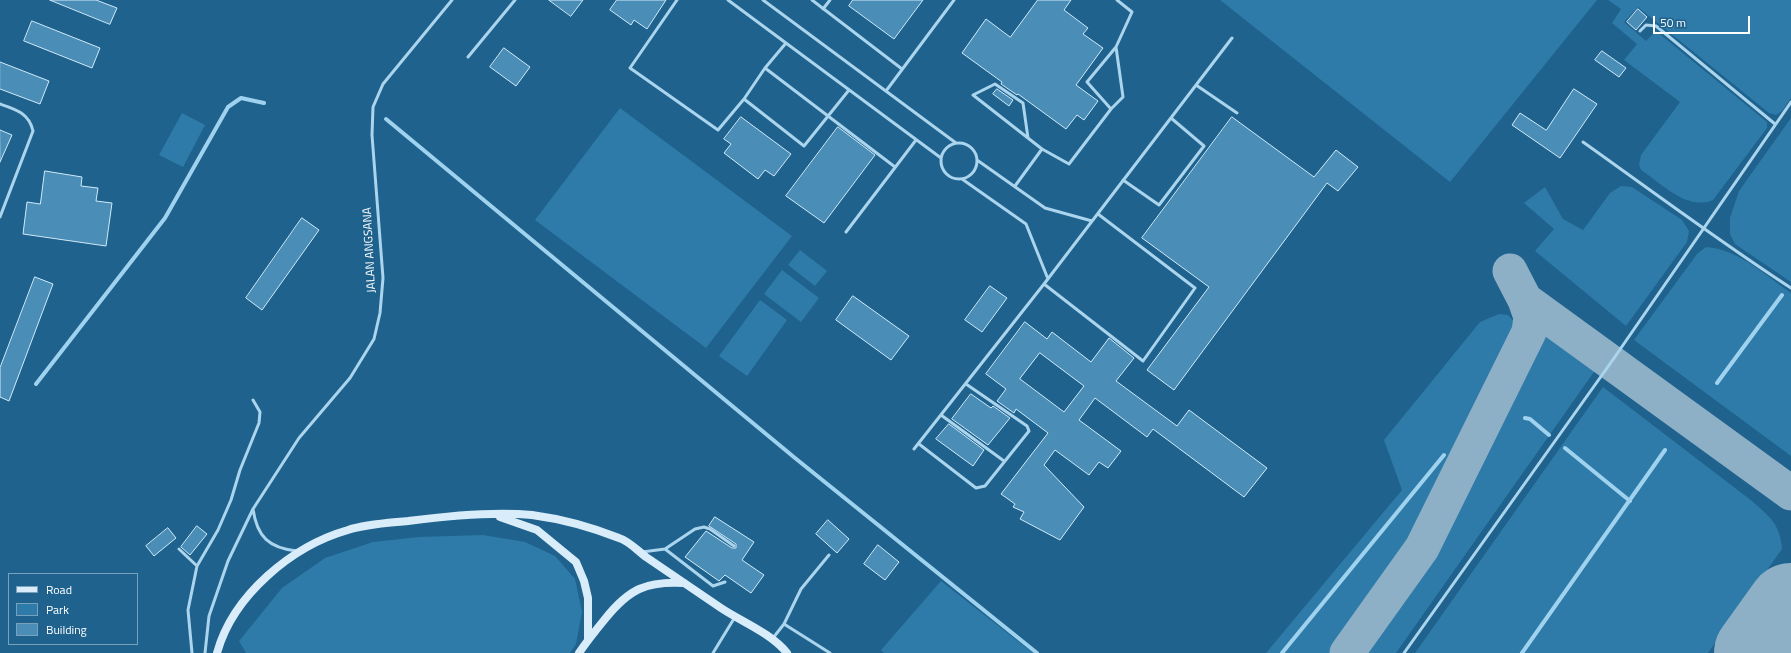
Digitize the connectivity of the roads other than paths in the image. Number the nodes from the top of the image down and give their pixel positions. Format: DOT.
graph roads {
  1 [pos="452,0"];
  2 [pos="515,0"];
  3 [pos="677,0"];
  4 [pos="728,0"];
  5 [pos="763,0"];
  6 [pos="812,0"];
  7 [pos="830,0"];
  8 [pos="954,0"];
  9 [pos="1118,0"];
  10 [pos="823,9"];
  11 [pos="1640,31"];
  12 [pos="1232,38"];
  13 [pos="786,43"];
  14 [pos="1116,47"];
  15 [pos="468,57"];
  16 [pos="765,68"];
  17 [pos="902,69"];
  18 [pos="1196,85"];
  19 [pos="849,90"];
  20 [pos="886,91"];
  21 [pos="744,99"];
  22 [pos="1791,102"];
  23 [pos="0,104"];
  24 [pos="1111,109"];
  25 [pos="1237,113"];
  26 [pos="829,116"];
  27 [pos="1171,118"];
  28 [pos="1775,124"];
  29 [pos="1028,138"];
  30 [pos="916,140"];
  31 [pos="1583,142"];
  32 [pos="956,143"];
  33 [pos="1042,149"];
  34 [pos="941,158"];
  35 [pos="977,160"];
  36 [pos="895,167"];
  37 [pos="962,179"];
  38 [pos="1123,180"];
  39 [pos="1015,186"];
  40 [pos="1098,214"];
  41 [pos="0,217"];
  42 [pos="1092,221"];
  43 [pos="1706,228"];
  44 [pos="846,232"];
  45 [pos="1048,279"];
  46 [pos="1044,284"];
  47 [pos="1791,288"];
  48 [pos="966,384"];
  49 [pos="253,400"];
  50 [pos="941,416"];
  51 [pos="919,444"];
  52 [pos="914,450"];
  53 [pos="1004,461"];
  54 [pos="253,509"];
  55 [pos="492,515"];
  56 [pos="734,546"];
  57 [pos="178,549"];
  58 [pos="665,549"];
  59 [pos="299,552"];
  60 [pos="639,552"];
  61 [pos="828,555"];
  62 [pos="197,566"];
  63 [pos="726,582"];
  64 [pos="684,583"];
  65 [pos="735,617"];
  66 [pos="784,624"];
  67 [pos="588,640"];
  68 [pos="772,640"];
  69 [pos="219,652"];
  70 [pos="788,652"];
  71 [pos="192,653"];
  72 [pos="205,653"];
  73 [pos="579,653"];
  74 [pos="713,653"];
  75 [pos="830,653"];
  76 [pos="1404,653"];
  1 -- 54 [label="lane, JALAN ANGSANA"];
  2 -- 15 [label="lane"];
  3 -- 21 [label="lane"];
  4 -- 13 [label="lane"];
  5 -- 20 [label="lane"];
  6 -- 10 [label="lane"];
  7 -- 10 [label="lane"];
  8 -- 17 [label="lane"];
  9 -- 14 [label="lane"];
  10 -- 17 [label="lane"];
  11 -- 28 [label="lane"];
  12 -- 18 [label="lane"];
  13 -- 16 [label="lane"];
  13 -- 19 [label="lane"];
  14 -- 24 [label="lane"];
  14 -- 24 [label="lane"];
  16 -- 21 [label="lane"];
  16 -- 26 [label="lane"];
  17 -- 20 [label="lane"];
  18 -- 25 [label="lane"];
  18 -- 27 [label="lane"];
  19 -- 26 [label="lane"];
  19 -- 30 [label="lane"];
  20 -- 32 [label="lane"];
  21 -- 26 [label="lane"];
  22 -- 28 [label="lane"];
  23 -- 41 [label="lane"];
  24 -- 33 [label="lane"];
  26 -- 36 [label="lane"];
  27 -- 38 [label="lane"];
  27 -- 38 [label="lane"];
  28 -- 43 [label="lane"];
  29 -- 29 [label="lane"];
  29 -- 33 [label="lane"];
  30 -- 34 [label="lane"];
  30 -- 36 [label="lane"];
  31 -- 43 [label="lane"];
  32 -- 34 [label="lane"];
  32 -- 35 [label="lane"];
  33 -- 39 [label="lane"];
  34 -- 37 [label="lane"];
  35 -- 37 [label="lane"];
  35 -- 39 [label="lane"];
  36 -- 44 [label="lane"];
  37 -- 45 [label="lane"];
  38 -- 40 [label="lane"];
  39 -- 42 [label="lane"];
  40 -- 42 [label="lane"];
  40 -- 46 [label="lane"];
  42 -- 45 [label="lane"];
  43 -- 47 [label="lane"];
  43 -- 76 [label="lane"];
  45 -- 46 [label="lane"];
  46 -- 48 [label="lane"];
  48 -- 50 [label="lane"];
  48 -- 53 [label="lane"];
  49 -- 62 [label="lane"];
  50 -- 51 [label="lane"];
  50 -- 53 [label="lane"];
  51 -- 52 [label="lane"];
  51 -- 53 [label="lane"];
  54 -- 59 [label="lane"];
  54 -- 72 [label="lane, JALAN ANGSANA"];
  55 -- 59 [label="street"];
  55 -- 60 [label="street"];
  55 -- 67 [label="street"];
  56 -- 58 [label="lane"];
  57 -- 62 [label="lane"];
  58 -- 60 [label="lane"];
  58 -- 63 [label="lane"];
  59 -- 69 [label="street"];
  60 -- 64 [label="street"];
  61 -- 66 [label="lane"];
  62 -- 71 [label="lane"];
  64 -- 65 [label="street"];
  64 -- 67 [label="street"];
  65 -- 68 [label="street"];
  65 -- 74 [label="lane"];
  66 -- 68 [label="lane"];
  66 -- 75 [label="lane"];
  67 -- 73 [label="street"];
  68 -- 70 [label="street"];
}
